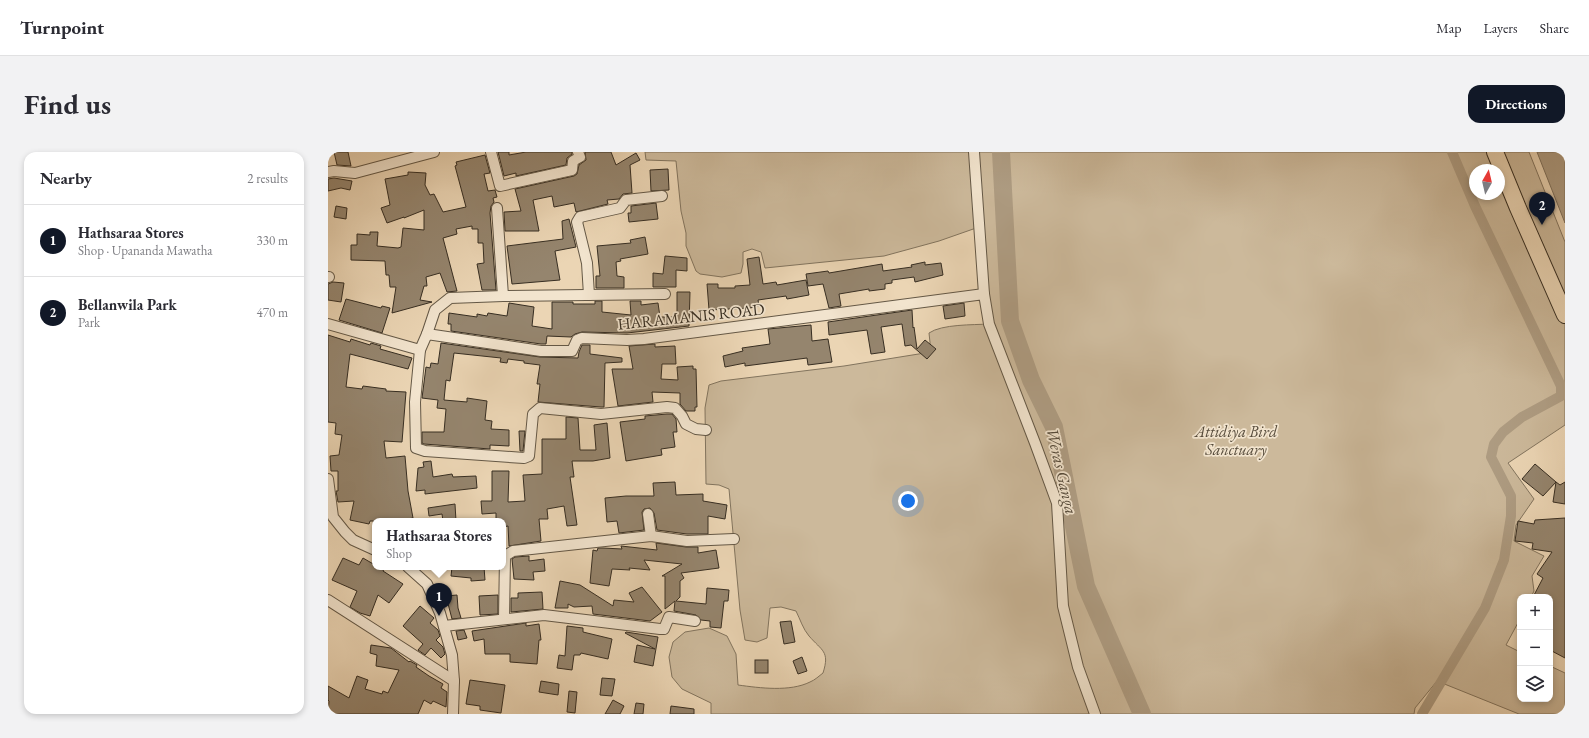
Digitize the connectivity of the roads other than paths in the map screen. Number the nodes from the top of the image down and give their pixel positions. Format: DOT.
graph roads {
  1 [pos="434,152"];
  2 [pos="491,152"];
  3 [pos="578,152"];
  4 [pos="974,152"];
  5 [pos="1495,152"];
  6 [pos="328,172"];
  7 [pos="662,196"];
  8 [pos="497,208"];
  9 [pos="665,294"];
  10 [pos="984,294"];
  11 [pos="589,295"];
  12 [pos="503,296"];
  13 [pos="1565,315"];
  14 [pos="328,324"];
  15 [pos="427,334"];
  16 [pos="420,350"];
  17 [pos="706,430"];
  18 [pos="328,479"];
  19 [pos="648,514"];
  20 [pos="651,536"];
  21 [pos="734,539"];
  22 [pos="372,549"];
  23 [pos="506,555"];
  24 [pos="411,570"];
  25 [pos="505,570"];
  26 [pos="328,600"];
  27 [pos="504,619"];
  28 [pos="695,621"];
  29 [pos="444,626"];
  30 [pos="454,681"];
  31 [pos="453,714"];
  32 [pos="1095,714"];
  1 -- 6 [label="street"];
  2 -- 3 [label="street"];
  4 -- 10 [label="street"];
  5 -- 13 [label="main road"];
  7 -- 11 [label="street"];
  8 -- 12 [label="street"];
  9 -- 11 [label="street"];
  10 -- 15 [label="street, HARAMANIS ROAD"];
  10 -- 32 [label="street"];
  11 -- 12 [label="street"];
  12 -- 15 [label="street"];
  14 -- 16 [label="street"];
  15 -- 16 [label="street"];
  16 -- 17 [label="street"];
  18 -- 22 [label="street"];
  19 -- 20 [label="street"];
  20 -- 21 [label="street"];
  20 -- 23 [label="street"];
  24 -- 29 [label="street"];
  25 -- 27 [label="street"];
  26 -- 30 [label="street"];
  27 -- 28 [label="street"];
  27 -- 29 [label="street"];
  29 -- 30 [label="street"];
  30 -- 31 [label="street"];
}
